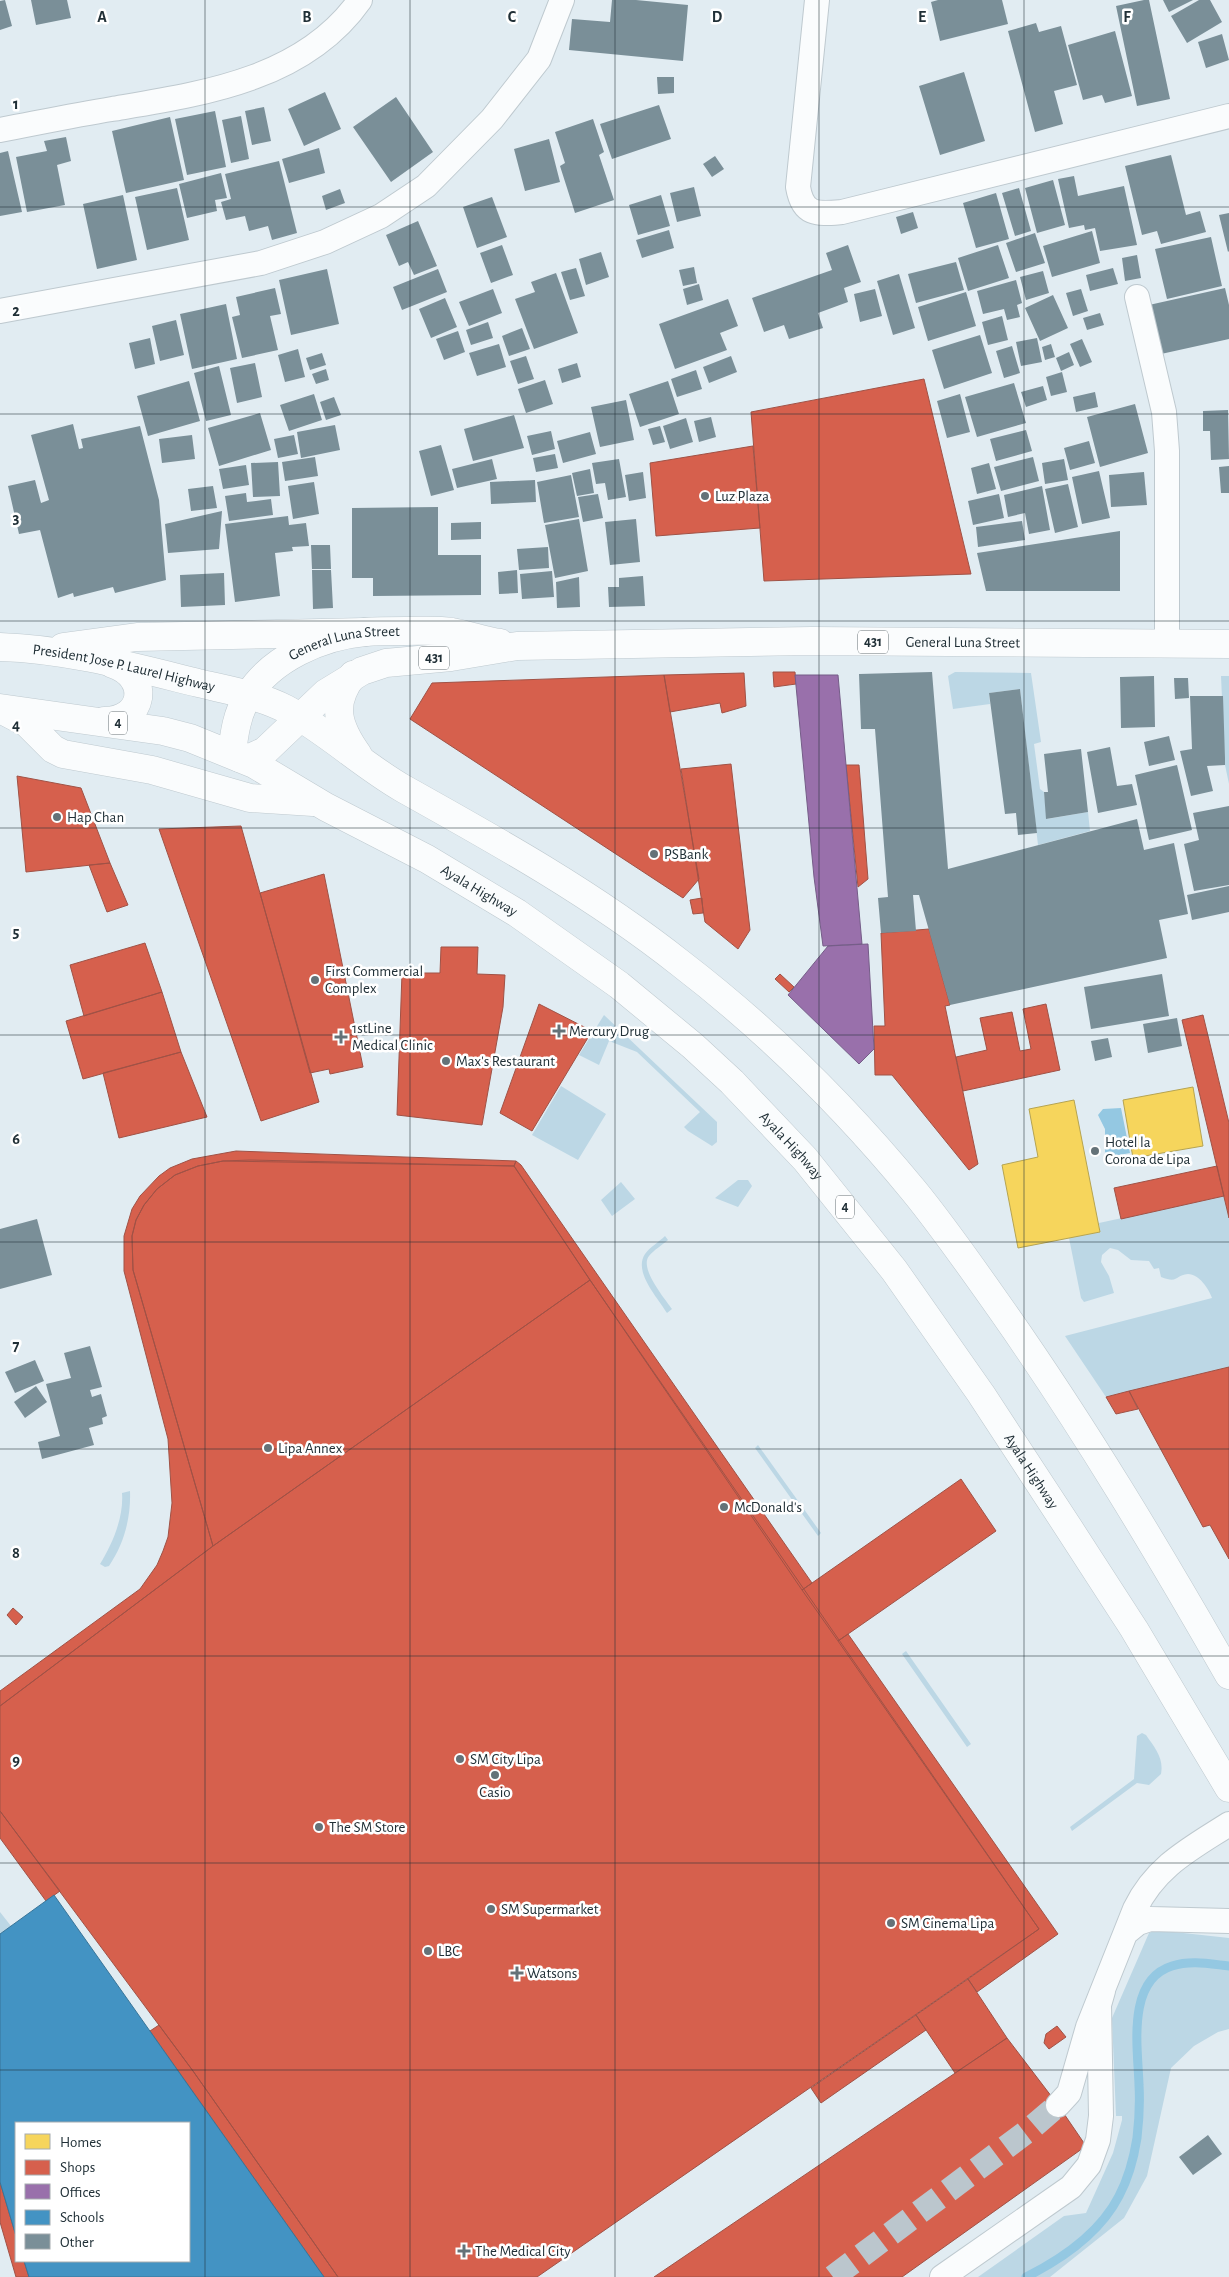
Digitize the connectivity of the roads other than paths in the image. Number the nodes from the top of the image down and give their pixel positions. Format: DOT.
graph roads {
  1 [pos="360,0"];
  2 [pos="562,0"];
  3 [pos="817,0"];
  4 [pos="1229,116"];
  5 [pos="0,130"];
  6 [pos="1137,297"];
  7 [pos="0,311"];
  8 [pos="365,632"];
  9 [pos="1167,644"];
  10 [pos="1229,644"];
  11 [pos="517,646"];
  12 [pos="0,647"];
  13 [pos="39,650"];
  14 [pos="110,662"];
  15 [pos="353,675"];
  16 [pos="248,696"];
  17 [pos="0,708"];
  18 [pos="298,717"];
  19 [pos="103,721"];
  20 [pos="236,756"];
  21 [pos="366,766"];
  22 [pos="326,807"];
  23 [pos="1229,1675"];
  24 [pos="1229,1788"];
  25 [pos="1229,1824"];
  26 [pos="1229,1920"];
  27 [pos="1127,1932"];
  28 [pos="1103,1991"];
  29 [pos="1058,2105"];
  30 [pos="942,2277"];
  1 -- 5 [label="street"];
  2 -- 7 [label="street"];
  3 -- 4 [label="street"];
  6 -- 9 [label="street"];
  8 -- 11 [label="main road, General Luna Street / 431"];
  8 -- 13 [label="main road"];
  8 -- 16 [label="main road, General Luna Street / 431"];
  9 -- 10 [label="main road, General Luna Street / 431"];
  9 -- 11 [label="main road, General Luna Street / 431"];
  11 -- 15 [label="main road, General Luna Street / 431"];
  12 -- 13 [label="main road, President Jose P. Laurel Highway"];
  13 -- 14 [label="main road, President Jose P. Laurel Highway"];
  14 -- 16 [label="main road, President Jose P. Laurel Highway"];
  14 -- 19 [label="main road"];
  15 -- 18 [label="main road, General Luna Street / 431"];
  15 -- 21 [label="main road"];
  16 -- 18 [label="main road, President Jose P. Laurel Highway"];
  16 -- 20 [label="main road, General Luna Street / 431"];
  17 -- 19 [label="main road, 4"];
  17 -- 22 [label="main road"];
  18 -- 20 [label="main road, General Luna Street / 431"];
  18 -- 21 [label="main road, President Jose P. Laurel Highway"];
  19 -- 20 [label="main road, 4"];
  20 -- 22 [label="main road, Ayala Highway / 4"];
  21 -- 23 [label="main road"];
  22 -- 24 [label="main road, Ayala Highway / 4"];
  25 -- 27 [label="street"];
  26 -- 27 [label="street"];
  27 -- 28 [label="street"];
  28 -- 29 [label="street"];
  28 -- 30 [label="street"];
}
